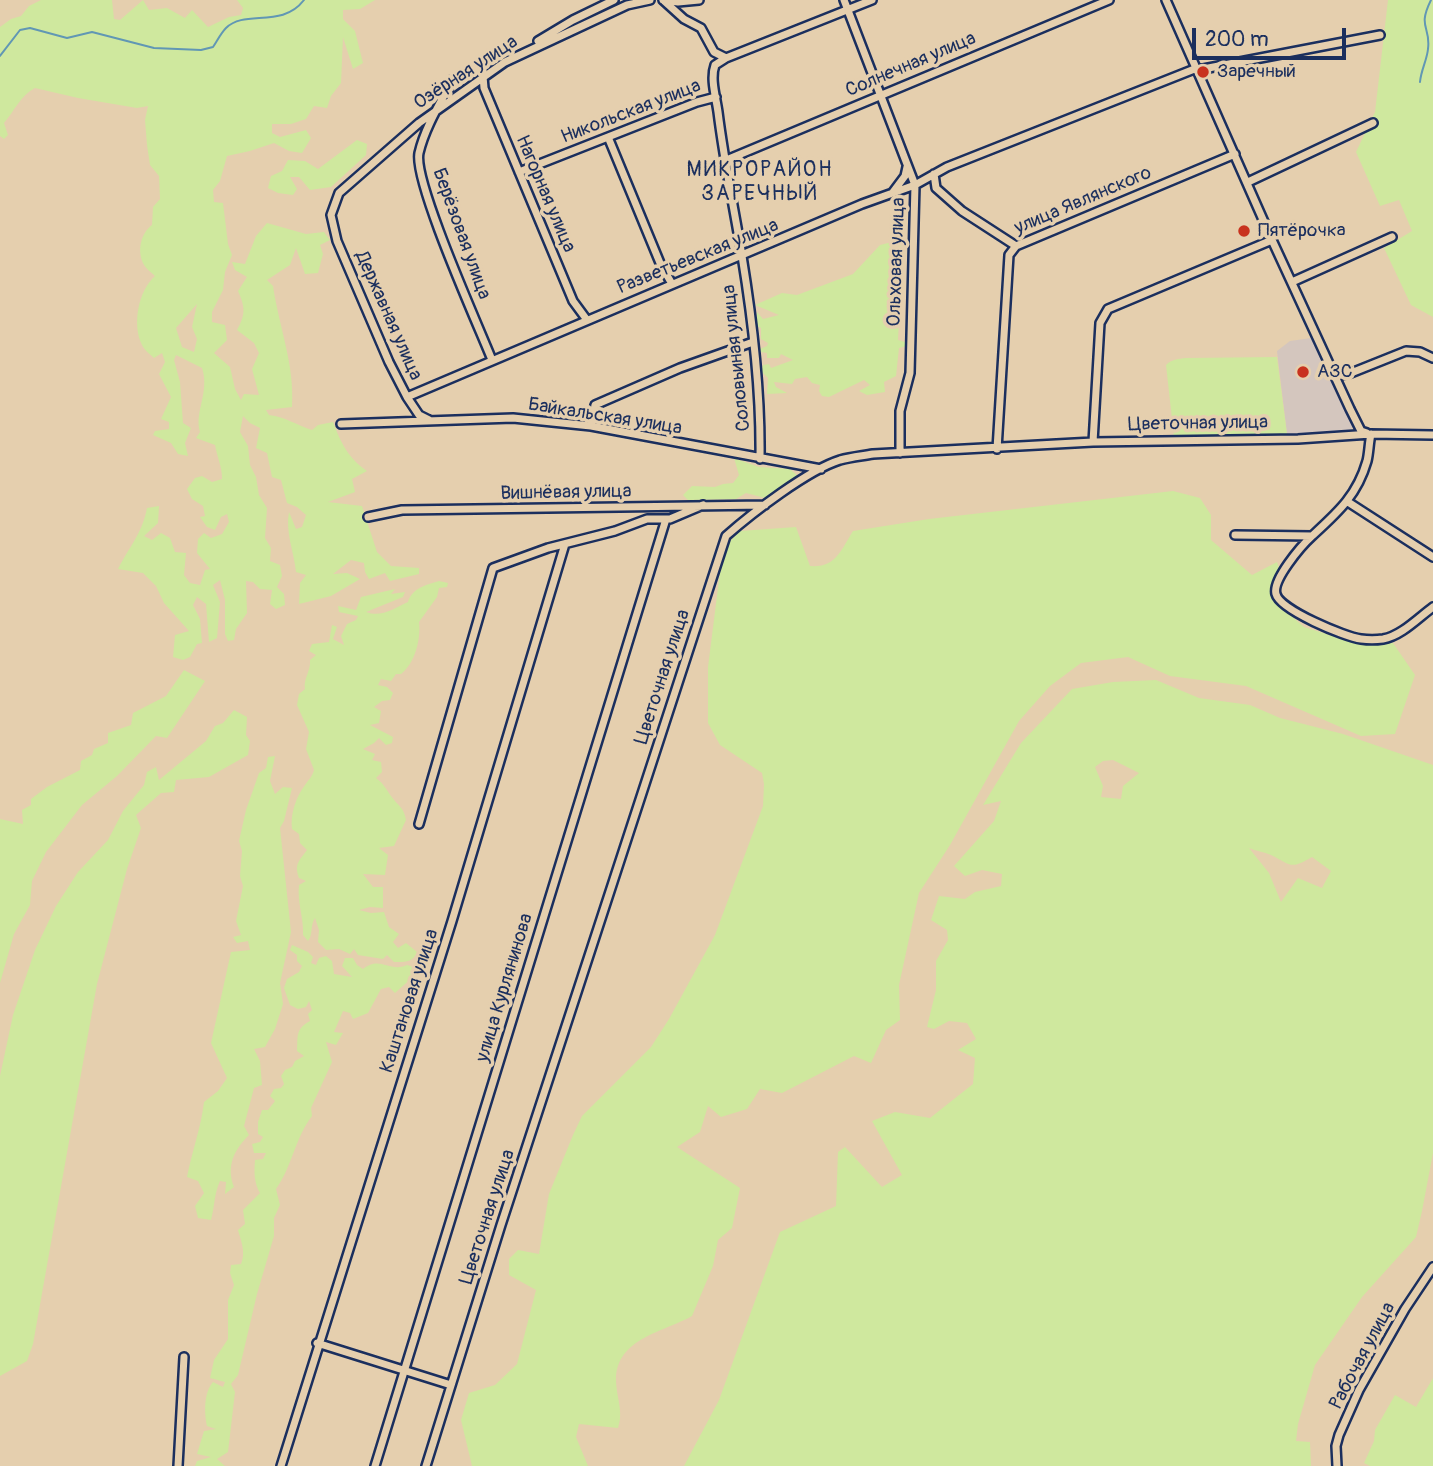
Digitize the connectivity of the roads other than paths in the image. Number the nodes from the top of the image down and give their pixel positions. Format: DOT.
graph roads {
  1 [pos="614,0"];
  2 [pos="650,0"];
  3 [pos="663,0"];
  4 [pos="699,0"];
  5 [pos="844,0"];
  6 [pos="873,0"];
  7 [pos="1110,0"];
  8 [pos="1167,0"];
  9 [pos="848,10"];
  10 [pos="1380,35"];
  11 [pos="521,54"];
  12 [pos="726,58"];
  13 [pos="1197,69"];
  14 [pos="483,76"];
  15 [pos="453,79"];
  16 [pos="880,95"];
  17 [pos="716,97"];
  18 [pos="437,109"];
  19 [pos="1373,123"];
  20 [pos="608,137"];
  21 [pos="1235,154"];
  22 [pos="724,161"];
  23 [pos="907,166"];
  24 [pos="519,172"];
  25 [pos="934,174"];
  26 [pos="1248,182"];
  27 [pos="915,185"];
  28 [pos="892,193"];
  29 [pos="331,215"];
  30 [pos="1392,237"];
  31 [pos="1272,240"];
  32 [pos="1016,246"];
  33 [pos="742,256"];
  34 [pos="1292,282"];
  35 [pos="672,284"];
  36 [pos="587,320"];
  37 [pos="753,342"];
  38 [pos="1433,358"];
  39 [pos="492,360"];
  40 [pos="1335,376"];
  41 [pos="407,397"];
  42 [pos="429,420"];
  43 [pos="341,424"];
  44 [pos="591,426"];
  45 [pos="1371,434"];
  46 [pos="1433,435"];
  47 [pos="1093,442"];
  48 [pos="998,449"];
  49 [pos="900,453"];
  50 [pos="760,459"];
  51 [pos="821,470"];
  52 [pos="1348,502"];
  53 [pos="703,505"];
  54 [pos="765,505"];
  55 [pos="368,517"];
  56 [pos="666,519"];
  57 [pos="1236,535"];
  58 [pos="1312,537"];
  59 [pos="565,544"];
  60 [pos="1433,556"];
  61 [pos="1433,607"];
  62 [pos="419,824"];
  63 [pos="1433,1266"];
  64 [pos="318,1343"];
  65 [pos="184,1357"];
  66 [pos="404,1371"];
  67 [pos="451,1385"];
  68 [pos="178,1466"];
  69 [pos="281,1466"];
  70 [pos="374,1466"];
  71 [pos="426,1466"];
  72 [pos="1337,1466"];
  1 -- 11 [label="street"];
  2 -- 11 [label="street, Озёрная улица"];
  3 -- 4 [label="street"];
  3 -- 12 [label="street"];
  5 -- 9 [label="street, Ольховая улица"];
  6 -- 9 [label="street"];
  7 -- 16 [label="street, Солнечная улица"];
  8 -- 13 [label="street"];
  9 -- 12 [label="street"];
  9 -- 16 [label="street, Ольховая улица"];
  10 -- 13 [label="street, Разветьевская улица"];
  11 -- 14 [label="street, Озёрная улица"];
  12 -- 17 [label="street, Соловьиная улица"];
  13 -- 21 [label="street"];
  13 -- 25 [label="street, Разветьевская улица"];
  14 -- 18 [label="street, Озёрная улица"];
  14 -- 24 [label="street, Нагорная улица"];
  15 -- 18 [label="street, Берёзовая улица"];
  16 -- 22 [label="street, Солнечная улица"];
  16 -- 23 [label="street, Ольховая улица"];
  17 -- 20 [label="street, Никольская улица"];
  17 -- 22 [label="street, Соловьиная улица"];
  18 -- 29 [label="street, Озёрная улица"];
  18 -- 39 [label="street, Берёзовая улица"];
  19 -- 26 [label="street"];
  20 -- 24 [label="street, Никольская улица"];
  20 -- 35 [label="street"];
  21 -- 26 [label="street"];
  21 -- 32 [label="street, улица Являнского"];
  22 -- 33 [label="street, Соловьиная улица"];
  23 -- 27 [label="street, Ольховая улица"];
  23 -- 28 [label="street"];
  24 -- 36 [label="street, Нагорная улица"];
  25 -- 27 [label="street, Разветьевская улица"];
  25 -- 32 [label="street"];
  26 -- 31 [label="street"];
  27 -- 28 [label="street, Разветьевская улица"];
  27 -- 49 [label="street, Ольховая улица"];
  28 -- 33 [label="street, Разветьевская улица"];
  29 -- 41 [label="street, Державная улица"];
  30 -- 34 [label="street"];
  31 -- 34 [label="street"];
  31 -- 47 [label="street"];
  32 -- 48 [label="street, улица Являнского"];
  33 -- 35 [label="street, Разветьевская улица"];
  33 -- 37 [label="street, Соловьиная улица"];
  34 -- 40 [label="street"];
  35 -- 36 [label="street, Разветьевская улица"];
  36 -- 39 [label="street, Разветьевская улица"];
  37 -- 44 [label="street"];
  37 -- 50 [label="street, Соловьиная улица"];
  38 -- 40 [label="street"];
  39 -- 41 [label="street, Разветьевская улица"];
  40 -- 45 [label="street"];
  41 -- 42 [label="street, Державная улица"];
  42 -- 43 [label="street, Байкальская улица"];
  42 -- 44 [label="street, Байкальская улица"];
  44 -- 50 [label="street, Байкальская улица"];
  45 -- 46 [label="street, Цветочная улица"];
  45 -- 47 [label="street, Цветочная улица"];
  45 -- 52 [label="street"];
  47 -- 48 [label="street, Цветочная улица"];
  48 -- 49 [label="street, Цветочная улица"];
  49 -- 51 [label="street, Цветочная улица"];
  50 -- 51 [label="street, Байкальская улица"];
  51 -- 54 [label="street, Цветочная улица"];
  52 -- 58 [label="street"];
  52 -- 60 [label="street"];
  53 -- 54 [label="street, Вишнёвая улица"];
  53 -- 55 [label="street, Вишнёвая улица"];
  53 -- 56 [label="street"];
  54 -- 67 [label="street, Цветочная улица"];
  56 -- 59 [label="street"];
  56 -- 66 [label="street, улица Курлянинова"];
  57 -- 58 [label="street"];
  58 -- 61 [label="street"];
  59 -- 62 [label="street"];
  59 -- 64 [label="street, Каштановая улица"];
  63 -- 72 [label="street, Рабочая улица"];
  64 -- 66 [label="street"];
  64 -- 69 [label="street, Каштановая улица"];
  65 -- 68 [label="street"];
  66 -- 67 [label="street"];
  66 -- 70 [label="street, улица Курлянинова"];
  67 -- 71 [label="street, Цветочная улица"];
}
